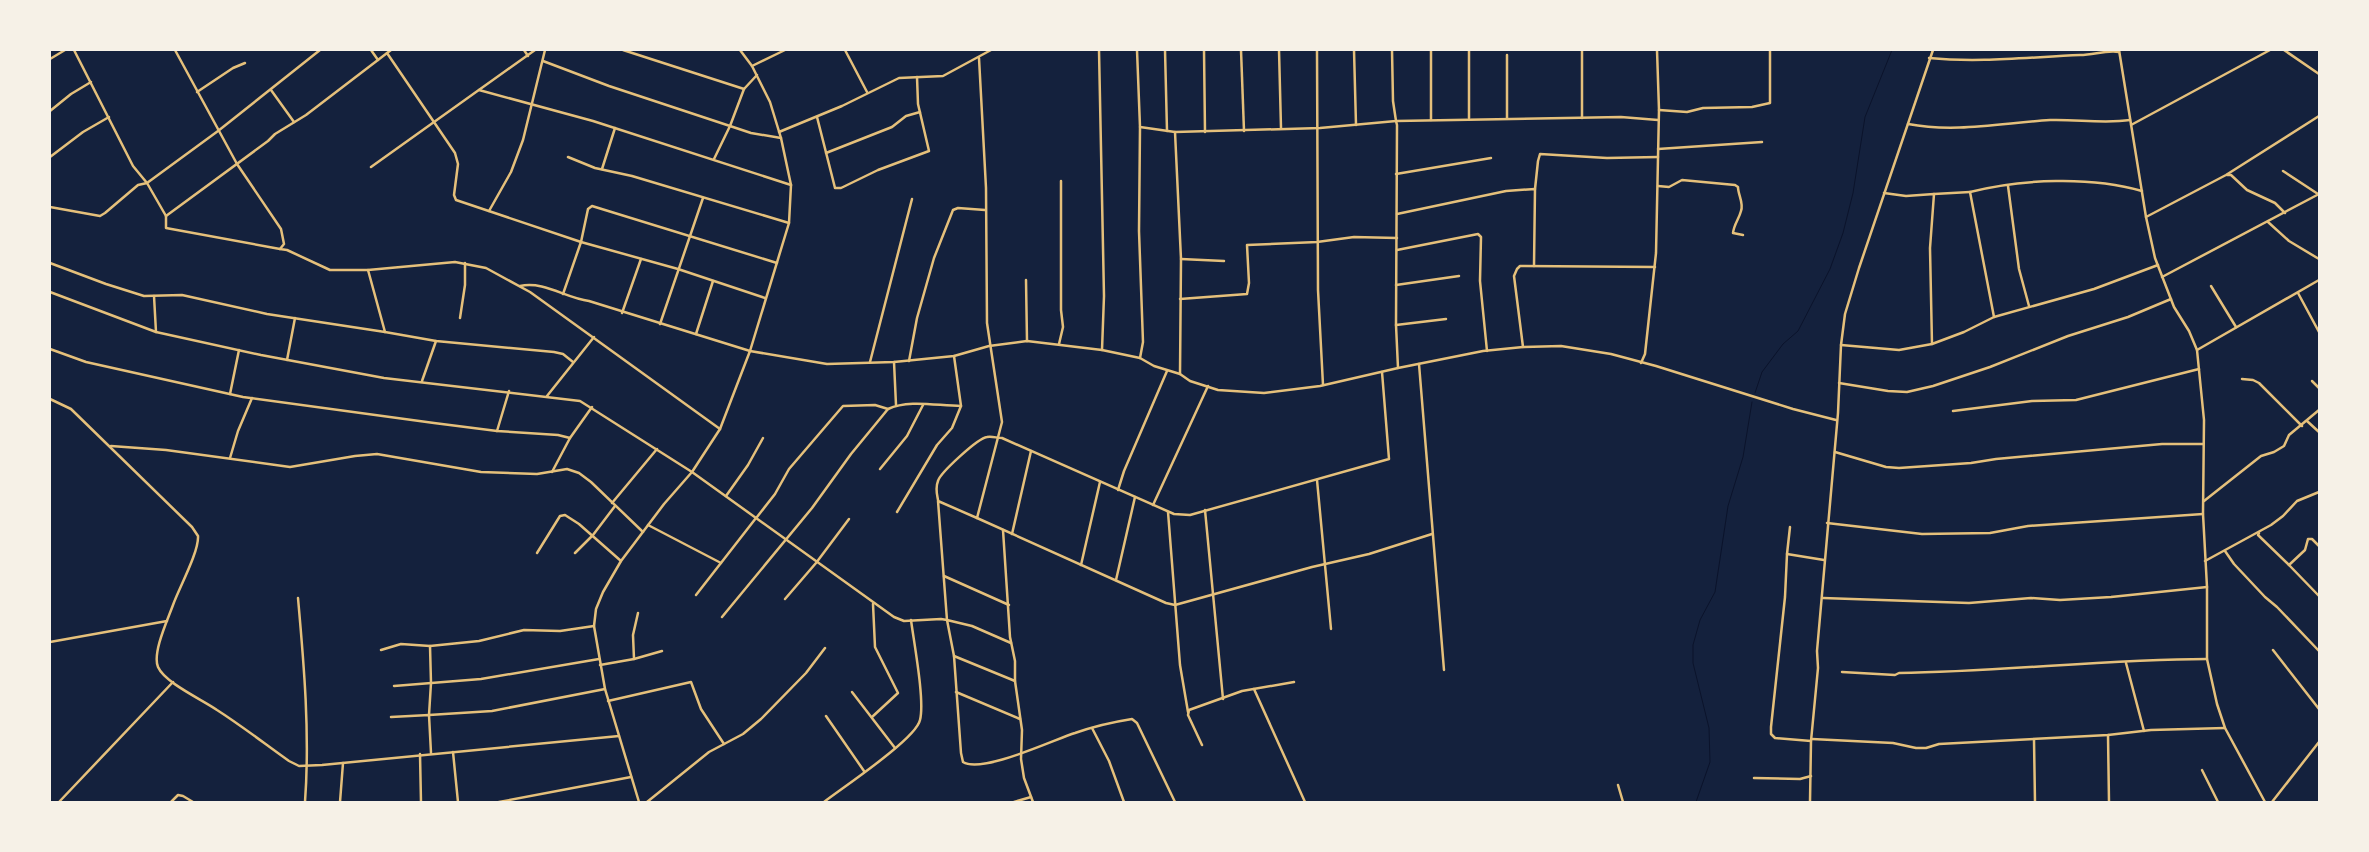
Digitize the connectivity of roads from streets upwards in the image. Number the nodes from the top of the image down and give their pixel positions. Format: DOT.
graph roads {
  1 [pos="65,50"];
  2 [pos="74,50"];
  3 [pos="175,50"];
  4 [pos="320,50"];
  5 [pos="371,50"];
  6 [pos="391,50"];
  7 [pos="524,50"];
  8 [pos="535,50"];
  9 [pos="545,50"];
  10 [pos="623,50"];
  11 [pos="740,50"];
  12 [pos="785,50"];
  13 [pos="845,50"];
  14 [pos="991,50"];
  15 [pos="1099,50"];
  16 [pos="1137,50"];
  17 [pos="1165,50"];
  18 [pos="1204,50"];
  19 [pos="1241,50"];
  20 [pos="1279,50"];
  21 [pos="1317,50"];
  22 [pos="1354,50"];
  23 [pos="1392,50"];
  24 [pos="1431,50"];
  25 [pos="1469,50"];
  26 [pos="1582,50"];
  27 [pos="1657,50"];
  28 [pos="1770,50"];
  29 [pos="1933,50"];
  30 [pos="2270,50"];
  31 [pos="2284,50"];
  32 [pos="2119,51"];
  33 [pos="387,53"];
  34 [pos="1507,55"];
  35 [pos="528,56"];
  36 [pos="978,58"];
  37 [pos="1929,58"];
  38 [pos="50,59"];
  39 [pos="378,60"];
  40 [pos="543,61"];
  41 [pos="245,63"];
  42 [pos="752,66"];
  43 [pos="2319,74"];
  44 [pos="757,75"];
  45 [pos="917,77"];
  46 [pos="91,82"];
  47 [pos="744,89"];
  48 [pos="271,90"];
  49 [pos="479,90"];
  50 [pos="197,92"];
  51 [pos="867,92"];
  52 [pos="532,106"];
  53 [pos="50,110"];
  54 [pos="1659,110"];
  55 [pos="920,112"];
  56 [pos="817,116"];
  57 [pos="2319,116"];
  58 [pos="109,117"];
  59 [pos="1469,118"];
  60 [pos="1507,118"];
  61 [pos="1582,118"];
  62 [pos="1432,120"];
  63 [pos="1658,120"];
  64 [pos="2130,120"];
  65 [pos="434,121"];
  66 [pos="1396,121"];
  67 [pos="294,122"];
  68 [pos="1908,124"];
  69 [pos="1356,125"];
  70 [pos="730,126"];
  71 [pos="2131,126"];
  72 [pos="1140,127"];
  73 [pos="615,128"];
  74 [pos="1318,128"];
  75 [pos="1281,129"];
  76 [pos="1166,131"];
  77 [pos="1244,131"];
  78 [pos="218,132"];
  79 [pos="779,132"];
  80 [pos="1176,132"];
  81 [pos="1205,132"];
  82 [pos="781,138"];
  83 [pos="1762,142"];
  84 [pos="1658,149"];
  85 [pos="826,153"];
  86 [pos="568,157"];
  87 [pos="1658,157"];
  88 [pos="50,158"];
  89 [pos="1491,158"];
  90 [pos="714,159"];
  91 [pos="237,164"];
  92 [pos="371,167"];
  93 [pos="602,169"];
  94 [pos="2283,171"];
  95 [pos="1396,174"];
  96 [pos="2226,175"];
  97 [pos="1061,181"];
  98 [pos="147,183"];
  99 [pos="791,185"];
  100 [pos="1658,186"];
  101 [pos="2008,186"];
  102 [pos="1535,189"];
  103 [pos="2142,191"];
  104 [pos="1970,192"];
  105 [pos="1884,193"];
  106 [pos="1934,194"];
  107 [pos="2318,194"];
  108 [pos="703,198"];
  109 [pos="912,200"];
  110 [pos="50,207"];
  111 [pos="985,210"];
  112 [pos="489,211"];
  113 [pos="2285,213"];
  114 [pos="1397,214"];
  115 [pos="166,216"];
  116 [pos="2146,217"];
  117 [pos="2268,222"];
  118 [pos="789,223"];
  119 [pos="690,235"];
  120 [pos="1743,235"];
  121 [pos="1397,238"];
  122 [pos="581,242"];
  123 [pos="1317,242"];
  124 [pos="280,249"];
  125 [pos="1397,250"];
  126 [pos="641,259"];
  127 [pos="1181,259"];
  128 [pos="2319,259"];
  129 [pos="1224,260"];
  130 [pos="50,262"];
  131 [pos="465,263"];
  132 [pos="778,263"];
  133 [pos="2158,265"];
  134 [pos="1534,266"];
  135 [pos="1655,267"];
  136 [pos="678,269"];
  137 [pos="368,270"];
  138 [pos="1458,276"];
  139 [pos="2162,277"];
  140 [pos="1026,280"];
  141 [pos="2319,280"];
  142 [pos="713,281"];
  143 [pos="1396,285"];
  144 [pos="520,286"];
  145 [pos="2211,286"];
  146 [pos="50,292"];
  147 [pos="2298,293"];
  148 [pos="563,294"];
  149 [pos="154,296"];
  150 [pos="765,298"];
  151 [pos="1180,299"];
  152 [pos="2171,299"];
  153 [pos="2029,306"];
  154 [pos="622,313"];
  155 [pos="1994,317"];
  156 [pos="295,318"];
  157 [pos="460,318"];
  158 [pos="1446,319"];
  159 [pos="660,324"];
  160 [pos="1396,325"];
  161 [pos="2236,327"];
  162 [pos="156,332"];
  163 [pos="385,332"];
  164 [pos="2319,332"];
  165 [pos="696,334"];
  166 [pos="594,337"];
  167 [pos="436,341"];
  168 [pos="1027,341"];
  169 [pos="1060,344"];
  170 [pos="1932,344"];
  171 [pos="1841,345"];
  172 [pos="989,346"];
  173 [pos="1523,347"];
  174 [pos="50,348"];
  175 [pos="239,350"];
  176 [pos="1102,350"];
  177 [pos="2197,350"];
  178 [pos="750,351"];
  179 [pos="1487,351"];
  180 [pos="954,356"];
  181 [pos="1140,358"];
  182 [pos="287,360"];
  183 [pos="909,361"];
  184 [pos="574,362"];
  185 [pos="894,362"];
  186 [pos="870,363"];
  187 [pos="1641,363"];
  188 [pos="1419,364"];
  189 [pos="1398,368"];
  190 [pos="2199,369"];
  191 [pos="1167,371"];
  192 [pos="1382,372"];
  193 [pos="1180,374"];
  194 [pos="2242,379"];
  195 [pos="422,381"];
  196 [pos="2312,381"];
  197 [pos="1839,383"];
  198 [pos="1323,385"];
  199 [pos="1208,386"];
  200 [pos="2319,388"];
  201 [pos="509,391"];
  202 [pos="230,394"];
  203 [pos="547,396"];
  204 [pos="252,398"];
  205 [pos="50,399"];
  206 [pos="896,405"];
  207 [pos="923,405"];
  208 [pos="961,406"];
  209 [pos="592,407"];
  210 [pos="888,409"];
  211 [pos="2319,410"];
  212 [pos="1954,411"];
  213 [pos="1836,420"];
  214 [pos="2307,421"];
  215 [pos="2302,426"];
  216 [pos="720,429"];
  217 [pos="498,431"];
  218 [pos="2319,432"];
  219 [pos="570,438"];
  220 [pos="763,438"];
  221 [pos="998,438"];
  222 [pos="2203,444"];
  223 [pos="109,446"];
  224 [pos="656,449"];
  225 [pos="1030,451"];
  226 [pos="1835,452"];
  227 [pos="230,458"];
  228 [pos="880,470"];
  229 [pos="552,472"];
  230 [pos="692,472"];
  231 [pos="1317,480"];
  232 [pos="1100,482"];
  233 [pos="1118,490"];
  234 [pos="2319,492"];
  235 [pos="726,496"];
  236 [pos="1135,497"];
  237 [pos="938,501"];
  238 [pos="2204,501"];
  239 [pos="612,503"];
  240 [pos="1153,505"];
  241 [pos="615,506"];
  242 [pos="1205,510"];
  243 [pos="897,512"];
  244 [pos="1168,512"];
  245 [pos="2203,514"];
  246 [pos="756,518"];
  247 [pos="977,518"];
  248 [pos="849,519"];
  249 [pos="1827,523"];
  250 [pos="648,526"];
  251 [pos="1790,527"];
  252 [pos="1003,530"];
  253 [pos="643,532"];
  254 [pos="2259,533"];
  255 [pos="1012,534"];
  256 [pos="1432,534"];
  257 [pos="593,535"];
  258 [pos="786,541"];
  259 [pos="2319,546"];
  260 [pos="2225,551"];
  261 [pos="537,553"];
  262 [pos="575,553"];
  263 [pos="1787,554"];
  264 [pos="1824,560"];
  265 [pos="622,561"];
  266 [pos="2205,561"];
  267 [pos="720,563"];
  268 [pos="816,563"];
  269 [pos="1081,565"];
  270 [pos="1325,565"];
  271 [pos="2289,565"];
  272 [pos="944,576"];
  273 [pos="1116,580"];
  274 [pos="2207,587"];
  275 [pos="696,595"];
  276 [pos="1213,595"];
  277 [pos="2319,596"];
  278 [pos="298,598"];
  279 [pos="1823,598"];
  280 [pos="785,599"];
  281 [pos="873,604"];
  282 [pos="1008,605"];
  283 [pos="1175,605"];
  284 [pos="638,613"];
  285 [pos="722,617"];
  286 [pos="911,620"];
  287 [pos="947,620"];
  288 [pos="168,621"];
  289 [pos="594,626"];
  290 [pos="1331,629"];
  291 [pos="50,642"];
  292 [pos="1011,643"];
  293 [pos="430,646"];
  294 [pos="825,648"];
  295 [pos="381,650"];
  296 [pos="2273,650"];
  297 [pos="662,651"];
  298 [pos="2319,651"];
  299 [pos="954,656"];
  300 [pos="634,658"];
  301 [pos="599,659"];
  302 [pos="2207,659"];
  303 [pos="2126,663"];
  304 [pos="600,665"];
  305 [pos="1444,670"];
  306 [pos="1842,672"];
  307 [pos="1015,681"];
  308 [pos="173,682"];
  309 [pos="1294,682"];
  310 [pos="431,683"];
  311 [pos="394,686"];
  312 [pos="605,689"];
  313 [pos="1254,689"];
  314 [pos="852,692"];
  315 [pos="956,692"];
  316 [pos="1223,699"];
  317 [pos="608,701"];
  318 [pos="2319,708"];
  319 [pos="1188,712"];
  320 [pos="429,715"];
  321 [pos="826,716"];
  322 [pos="391,717"];
  323 [pos="872,717"];
  324 [pos="1020,719"];
  325 [pos="1092,728"];
  326 [pos="2225,728"];
  327 [pos="2144,731"];
  328 [pos="2108,735"];
  329 [pos="619,736"];
  330 [pos="1812,740"];
  331 [pos="2034,740"];
  332 [pos="2319,742"];
  333 [pos="724,744"];
  334 [pos="1202,745"];
  335 [pos="895,748"];
  336 [pos="453,752"];
  337 [pos="431,753"];
  338 [pos="1021,753"];
  339 [pos="420,754"];
  340 [pos="343,763"];
  341 [pos="306,766"];
  342 [pos="2202,770"];
  343 [pos="864,771"];
  344 [pos="1811,776"];
  345 [pos="631,777"];
  346 [pos="1754,778"];
  347 [pos="1618,785"];
  348 [pos="1031,797"];
  349 [pos="59,802"];
  350 [pos="171,802"];
  351 [pos="193,802"];
  352 [pos="305,802"];
  353 [pos="340,802"];
  354 [pos="421,802"];
  355 [pos="458,802"];
  356 [pos="498,802"];
  357 [pos="639,802"];
  358 [pos="647,802"];
  359 [pos="824,802"];
  360 [pos="1014,802"];
  361 [pos="1033,802"];
  362 [pos="1124,802"];
  363 [pos="1175,802"];
  364 [pos="1305,802"];
  365 [pos="1623,802"];
  366 [pos="1810,802"];
  367 [pos="2035,802"];
  368 [pos="2109,802"];
  369 [pos="2218,802"];
  370 [pos="2265,802"];
  371 [pos="2272,802"];
  1 -- 38 [label="street"];
  2 -- 46 [label="street"];
  3 -- 50 [label="street"];
  4 -- 48 [label="street"];
  5 -- 39 [label="street"];
  6 -- 33 [label="street"];
  7 -- 35 [label="street"];
  8 -- 35 [label="street"];
  9 -- 40 [label="street"];
  10 -- 47 [label="street"];
  11 -- 42 [label="street"];
  12 -- 42 [label="street"];
  13 -- 51 [label="street"];
  14 -- 36 [label="street"];
  15 -- 176 [label="street"];
  16 -- 72 [label="street"];
  17 -- 76 [label="street"];
  18 -- 81 [label="street"];
  19 -- 77 [label="street"];
  20 -- 75 [label="street"];
  21 -- 74 [label="street"];
  22 -- 69 [label="street"];
  23 -- 66 [label="street"];
  24 -- 62 [label="street"];
  25 -- 59 [label="street"];
  26 -- 61 [label="street"];
  27 -- 54 [label="street"];
  28 -- 54 [label="street"];
  29 -- 37 [label="street"];
  30 -- 71 [label="street"];
  31 -- 43 [label="street"];
  32 -- 37 [label="street"];
  32 -- 64 [label="street"];
  33 -- 39 [label="street"];
  33 -- 65 [label="street"];
  34 -- 60 [label="street"];
  35 -- 49 [label="street"];
  36 -- 45 [label="street"];
  36 -- 111 [label="street"];
  37 -- 68 [label="street"];
  39 -- 67 [label="street"];
  40 -- 52 [label="street"];
  40 -- 70 [label="street"];
  41 -- 50 [label="street"];
  42 -- 44 [label="street"];
  44 -- 47 [label="street"];
  44 -- 79 [label="street"];
  45 -- 51 [label="street"];
  45 -- 55 [label="street"];
  46 -- 53 [label="street"];
  46 -- 58 [label="street"];
  47 -- 70 [label="street"];
  48 -- 67 [label="street"];
  48 -- 78 [label="street"];
  49 -- 52 [label="street"];
  49 -- 65 [label="street"];
  50 -- 78 [label="street"];
  51 -- 56 [label="street"];
  52 -- 73 [label="street"];
  52 -- 112 [label="street"];
  54 -- 63 [label="street"];
  55 -- 85 [label="street"];
  55 -- 85 [label="street"];
  56 -- 79 [label="street"];
  56 -- 85 [label="street"];
  57 -- 96 [label="street"];
  58 -- 88 [label="street"];
  58 -- 98 [label="street"];
  59 -- 60 [label="street"];
  59 -- 62 [label="street"];
  60 -- 61 [label="street"];
  61 -- 63 [label="street"];
  62 -- 66 [label="street"];
  63 -- 84 [label="street"];
  64 -- 68 [label="street"];
  64 -- 71 [label="street"];
  65 -- 92 [label="street"];
  65 -- 112 [label="street"];
  66 -- 69 [label="street"];
  66 -- 95 [label="street"];
  67 -- 91 [label="street"];
  68 -- 105 [label="street"];
  69 -- 74 [label="street"];
  70 -- 82 [label="street"];
  70 -- 90 [label="street"];
  71 -- 103 [label="street"];
  72 -- 76 [label="street"];
  72 -- 181 [label="street"];
  73 -- 90 [label="street"];
  73 -- 93 [label="street"];
  74 -- 75 [label="street"];
  74 -- 123 [label="street"];
  75 -- 77 [label="street"];
  76 -- 80 [label="street"];
  77 -- 81 [label="street"];
  78 -- 91 [label="street"];
  78 -- 98 [label="street"];
  79 -- 82 [label="street"];
  80 -- 81 [label="street"];
  80 -- 127 [label="street"];
  82 -- 99 [label="street"];
  83 -- 84 [label="street"];
  84 -- 87 [label="street"];
  86 -- 93 [label="street"];
  87 -- 100 [label="street"];
  87 -- 102 [label="street"];
  89 -- 95 [label="street"];
  90 -- 99 [label="street"];
  91 -- 115 [label="street"];
  91 -- 124 [label="street"];
  93 -- 108 [label="street"];
  94 -- 107 [label="street"];
  95 -- 114 [label="street"];
  96 -- 113 [label="street"];
  96 -- 116 [label="street"];
  97 -- 169 [label="street"];
  98 -- 110 [label="street"];
  98 -- 115 [label="street"];
  99 -- 118 [label="street"];
  100 -- 120 [label="street"];
  100 -- 135 [label="street"];
  101 -- 103 [label="street"];
  101 -- 104 [label="street"];
  101 -- 153 [label="street"];
  102 -- 114 [label="street"];
  102 -- 134 [label="street"];
  103 -- 116 [label="street"];
  104 -- 106 [label="street"];
  104 -- 155 [label="street"];
  105 -- 106 [label="street"];
  105 -- 171 [label="street"];
  106 -- 170 [label="street"];
  107 -- 113 [label="street"];
  108 -- 118 [label="street"];
  108 -- 119 [label="street"];
  109 -- 186 [label="street"];
  111 -- 172 [label="street"];
  111 -- 183 [label="street"];
  112 -- 122 [label="street"];
  113 -- 117 [label="street"];
  114 -- 121 [label="street"];
  115 -- 124 [label="street"];
  116 -- 133 [label="street"];
  117 -- 128 [label="street"];
  117 -- 139 [label="street"];
  118 -- 132 [label="street"];
  119 -- 122 [label="street"];
  119 -- 132 [label="street"];
  119 -- 136 [label="street"];
  121 -- 123 [label="street"];
  121 -- 125 [label="street"];
  122 -- 126 [label="street"];
  122 -- 148 [label="street"];
  123 -- 151 [label="street"];
  123 -- 198 [label="street"];
  124 -- 137 [label="street"];
  125 -- 143 [label="street"];
  125 -- 179 [label="street"];
  126 -- 136 [label="street"];
  126 -- 154 [label="street"];
  127 -- 129 [label="street"];
  127 -- 151 [label="street"];
  130 -- 149 [label="street"];
  131 -- 137 [label="street"];
  131 -- 144 [label="street"];
  131 -- 157 [label="street"];
  132 -- 150 [label="street"];
  133 -- 139 [label="street"];
  133 -- 153 [label="street"];
  134 -- 135 [label="street"];
  134 -- 173 [label="street"];
  135 -- 187 [label="street"];
  136 -- 142 [label="street"];
  136 -- 159 [label="street"];
  137 -- 163 [label="street"];
  138 -- 143 [label="street"];
  139 -- 152 [label="street"];
  140 -- 168 [label="street"];
  141 -- 147 [label="street"];
  142 -- 150 [label="street"];
  142 -- 165 [label="street"];
  143 -- 160 [label="street"];
  144 -- 148 [label="street"];
  144 -- 166 [label="street"];
  145 -- 161 [label="street"];
  146 -- 162 [label="street"];
  147 -- 161 [label="street"];
  147 -- 164 [label="street"];
  148 -- 154 [label="street"];
  149 -- 156 [label="street"];
  149 -- 162 [label="street"];
  150 -- 178 [label="street"];
  151 -- 193 [label="street"];
  152 -- 177 [label="street"];
  152 -- 197 [label="street"];
  153 -- 155 [label="street"];
  154 -- 159 [label="street"];
  155 -- 170 [label="street"];
  156 -- 163 [label="street"];
  156 -- 182 [label="street"];
  158 -- 160 [label="street"];
  159 -- 165 [label="street"];
  160 -- 189 [label="street"];
  161 -- 177 [label="street"];
  162 -- 175 [label="street"];
  163 -- 167 [label="street"];
  165 -- 178 [label="street"];
  166 -- 184 [label="street"];
  166 -- 216 [label="street"];
  167 -- 184 [label="street"];
  167 -- 195 [label="street"];
  168 -- 169 [label="street"];
  168 -- 172 [label="street"];
  169 -- 176 [label="street"];
  170 -- 171 [label="street"];
  171 -- 197 [label="street"];
  172 -- 180 [label="street"];
  172 -- 221 [label="street"];
  173 -- 179 [label="street"];
  173 -- 187 [label="street"];
  174 -- 202 [label="street"];
  175 -- 182 [label="street"];
  175 -- 202 [label="street"];
  176 -- 181 [label="street"];
  177 -- 190 [label="street"];
  178 -- 186 [label="street"];
  178 -- 216 [label="street"];
  179 -- 188 [label="street"];
  180 -- 183 [label="street"];
  180 -- 208 [label="street"];
  181 -- 191 [label="street"];
  182 -- 195 [label="street"];
  183 -- 185 [label="street"];
  184 -- 203 [label="street"];
  185 -- 186 [label="street"];
  185 -- 206 [label="street"];
  187 -- 213 [label="street"];
  188 -- 189 [label="street"];
  188 -- 256 [label="street"];
  189 -- 192 [label="street"];
  190 -- 212 [label="street"];
  190 -- 222 [label="street"];
  191 -- 193 [label="street"];
  191 -- 233 [label="street"];
  192 -- 198 [label="street"];
  192 -- 231 [label="street"];
  193 -- 199 [label="street"];
  194 -- 215 [label="street"];
  195 -- 201 [label="street"];
  196 -- 200 [label="street"];
  197 -- 213 [label="street"];
  198 -- 199 [label="street"];
  199 -- 240 [label="street"];
  201 -- 203 [label="street"];
  201 -- 217 [label="street"];
  202 -- 204 [label="street"];
  203 -- 209 [label="street"];
  204 -- 217 [label="street"];
  204 -- 227 [label="street"];
  205 -- 223 [label="street"];
  206 -- 207 [label="street"];
  206 -- 210 [label="street"];
  207 -- 208 [label="street"];
  207 -- 228 [label="street"];
  208 -- 243 [label="street"];
  209 -- 219 [label="street"];
  209 -- 224 [label="street"];
  210 -- 246 [label="street"];
  210 -- 258 [label="street"];
  211 -- 214 [label="street"];
  213 -- 226 [label="street"];
  214 -- 215 [label="street"];
  214 -- 218 [label="street"];
  215 -- 238 [label="street"];
  216 -- 230 [label="street"];
  217 -- 219 [label="street"];
  219 -- 229 [label="street"];
  220 -- 235 [label="street"];
  221 -- 225 [label="street"];
  221 -- 237 [label="street"];
  221 -- 247 [label="street"];
  222 -- 226 [label="street"];
  222 -- 238 [label="street"];
  223 -- 227 [label="street"];
  223 -- 288 [label="street"];
  224 -- 230 [label="street"];
  224 -- 239 [label="street"];
  225 -- 232 [label="street"];
  225 -- 255 [label="street"];
  226 -- 249 [label="street"];
  227 -- 229 [label="street"];
  229 -- 239 [label="street"];
  230 -- 235 [label="street"];
  230 -- 250 [label="street"];
  231 -- 242 [label="street"];
  231 -- 270 [label="street"];
  232 -- 233 [label="street"];
  232 -- 269 [label="street"];
  233 -- 236 [label="street"];
  234 -- 254 [label="street"];
  235 -- 246 [label="street"];
  236 -- 240 [label="street"];
  236 -- 273 [label="street"];
  237 -- 247 [label="street"];
  237 -- 272 [label="street"];
  238 -- 245 [label="street"];
  239 -- 241 [label="street"];
  240 -- 244 [label="street"];
  241 -- 253 [label="street"];
  241 -- 257 [label="street"];
  242 -- 244 [label="street"];
  242 -- 276 [label="street"];
  244 -- 283 [label="street"];
  245 -- 249 [label="street"];
  245 -- 266 [label="street"];
  246 -- 258 [label="street"];
  246 -- 267 [label="street"];
  247 -- 252 [label="street"];
  248 -- 268 [label="street"];
  249 -- 264 [label="street"];
  250 -- 253 [label="street"];
  250 -- 267 [label="street"];
  251 -- 263 [label="street"];
  252 -- 255 [label="street"];
  252 -- 282 [label="street"];
  253 -- 265 [label="street"];
  254 -- 260 [label="street"];
  254 -- 271 [label="street"];
  255 -- 269 [label="street"];
  256 -- 270 [label="street"];
  256 -- 305 [label="street"];
  257 -- 261 [label="street"];
  257 -- 262 [label="street"];
  257 -- 265 [label="street"];
  258 -- 268 [label="street"];
  258 -- 285 [label="street"];
  259 -- 271 [label="street"];
  260 -- 266 [label="street"];
  260 -- 298 [label="street"];
  263 -- 264 [label="street"];
  263 -- 330 [label="street"];
  264 -- 279 [label="street"];
  265 -- 289 [label="street"];
  266 -- 274 [label="street"];
  267 -- 275 [label="street"];
  268 -- 280 [label="street"];
  268 -- 281 [label="street"];
  269 -- 273 [label="street"];
  270 -- 276 [label="street"];
  270 -- 290 [label="street"];
  271 -- 277 [label="street"];
  272 -- 282 [label="street"];
  272 -- 287 [label="street"];
  273 -- 283 [label="street"];
  274 -- 279 [label="street"];
  274 -- 302 [label="street"];
  276 -- 283 [label="street"];
  276 -- 316 [label="street"];
  278 -- 341 [label="street"];
  279 -- 330 [label="street"];
  281 -- 286 [label="street"];
  281 -- 323 [label="street"];
  282 -- 292 [label="street"];
  283 -- 319 [label="street"];
  284 -- 300 [label="street"];
  286 -- 287 [label="street"];
  286 -- 335 [label="street"];
  287 -- 292 [label="street"];
  287 -- 299 [label="street"];
  288 -- 291 [label="street"];
  288 -- 308 [label="street"];
  289 -- 293 [label="street"];
  289 -- 301 [label="street"];
  292 -- 307 [label="street"];
  293 -- 295 [label="street"];
  293 -- 310 [label="street"];
  294 -- 333 [label="street"];
  296 -- 318 [label="street"];
  297 -- 300 [label="street"];
  299 -- 307 [label="street"];
  299 -- 315 [label="street"];
  300 -- 304 [label="street"];
  301 -- 304 [label="street"];
  301 -- 310 [label="street"];
  302 -- 303 [label="street"];
  302 -- 326 [label="street"];
  303 -- 306 [label="street"];
  303 -- 327 [label="street"];
  304 -- 312 [label="street"];
  307 -- 324 [label="street"];
  308 -- 341 [label="street"];
  308 -- 349 [label="street"];
  309 -- 313 [label="street"];
  310 -- 311 [label="street"];
  310 -- 320 [label="street"];
  312 -- 317 [label="street"];
  312 -- 320 [label="street"];
  313 -- 316 [label="street"];
  313 -- 364 [label="street"];
  314 -- 323 [label="street"];
  315 -- 324 [label="street"];
  315 -- 338 [label="street"];
  316 -- 319 [label="street"];
  317 -- 329 [label="street"];
  317 -- 333 [label="street"];
  319 -- 334 [label="street"];
  320 -- 322 [label="street"];
  320 -- 337 [label="street"];
  321 -- 343 [label="street"];
  323 -- 335 [label="street"];
  324 -- 338 [label="street"];
  325 -- 338 [label="street"];
  325 -- 362 [label="street"];
  325 -- 363 [label="street"];
  326 -- 327 [label="street"];
  326 -- 370 [label="street"];
  327 -- 328 [label="street"];
  328 -- 331 [label="street"];
  328 -- 368 [label="street"];
  329 -- 336 [label="street"];
  329 -- 345 [label="street"];
  330 -- 331 [label="street"];
  330 -- 344 [label="street"];
  331 -- 367 [label="street"];
  332 -- 371 [label="street"];
  333 -- 358 [label="street"];
  335 -- 343 [label="street"];
  336 -- 337 [label="street"];
  336 -- 355 [label="street"];
  337 -- 339 [label="street"];
  338 -- 348 [label="street"];
  339 -- 340 [label="street"];
  339 -- 354 [label="street"];
  340 -- 341 [label="street"];
  340 -- 353 [label="street"];
  341 -- 352 [label="street"];
  342 -- 369 [label="street"];
  343 -- 359 [label="street"];
  344 -- 346 [label="street"];
  344 -- 366 [label="street"];
  345 -- 356 [label="street"];
  345 -- 357 [label="street"];
  347 -- 365 [label="street"];
  348 -- 360 [label="street"];
  348 -- 361 [label="street"];
  350 -- 351 [label="street"];
}
